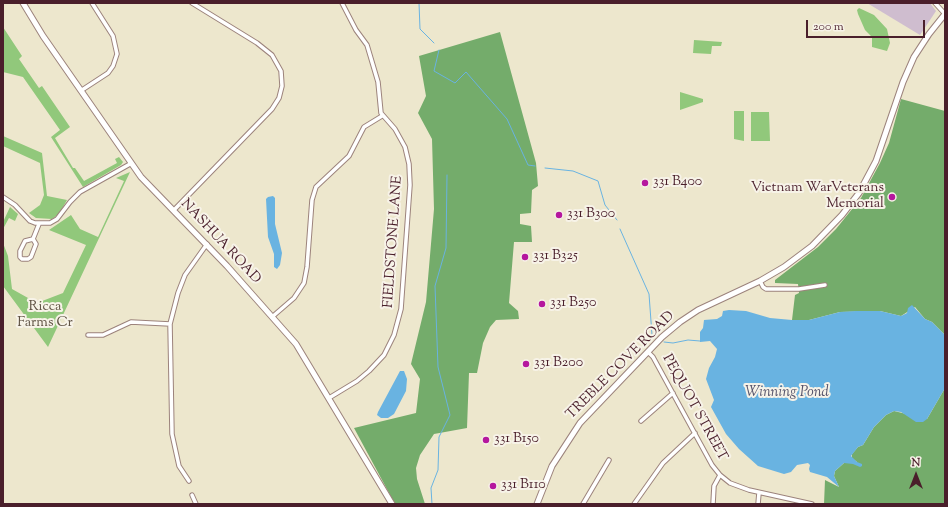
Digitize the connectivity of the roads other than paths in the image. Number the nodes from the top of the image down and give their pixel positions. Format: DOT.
graph roads {
  1 [pos="23,3"];
  2 [pos="92,3"];
  3 [pos="192,3"];
  4 [pos="342,3"];
  5 [pos="935,3"];
  6 [pos="945,14"];
  7 [pos="82,90"];
  8 [pos="382,116"];
  9 [pos="130,164"];
  10 [pos="4,199"];
  11 [pos="174,210"];
  12 [pos="39,224"];
  13 [pos="33,239"];
  14 [pos="207,244"];
  15 [pos="760,281"];
  16 [pos="826,284"];
  17 [pos="272,317"];
  18 [pos="170,324"];
  19 [pos="88,335"];
  20 [pos="648,352"];
  21 [pos="673,393"];
  22 [pos="329,398"];
  23 [pos="641,421"];
  24 [pos="695,433"];
  25 [pos="609,460"];
  26 [pos="720,475"];
  27 [pos="189,481"];
  28 [pos="759,493"];
  29 [pos="192,495"];
  30 [pos="801,503"];
  31 [pos="196,504"];
  32 [pos="392,504"];
  33 [pos="537,504"];
  34 [pos="583,504"];
  35 [pos="634,504"];
  36 [pos="713,504"];
  37 [pos="758,504"];
  38 [pos="812,504"];
  1 -- 7 [label="main road, NASHUA ROAD"];
  2 -- 7 [label="street"];
  3 -- 11 [label="street"];
  4 -- 8 [label="street"];
  5 -- 6 [label="street"];
  6 -- 15 [label="main road, TREBLE COVE ROAD"];
  7 -- 9 [label="main road, NASHUA ROAD"];
  8 -- 17 [label="street"];
  8 -- 22 [label="street, FIELDSTONE LANE"];
  9 -- 11 [label="main road, NASHUA ROAD"];
  9 -- 12 [label="street"];
  10 -- 12 [label="street"];
  11 -- 14 [label="main road, NASHUA ROAD"];
  12 -- 13 [label="street"];
  13 -- 13 [label="street"];
  14 -- 17 [label="main road, NASHUA ROAD"];
  14 -- 18 [label="street"];
  15 -- 16 [label="street"];
  15 -- 20 [label="main road, TREBLE COVE ROAD"];
  17 -- 22 [label="main road, NASHUA ROAD"];
  18 -- 19 [label="street"];
  18 -- 27 [label="street"];
  20 -- 21 [label="street, PEQUOT STREET"];
  20 -- 33 [label="main road, TREBLE COVE ROAD"];
  21 -- 23 [label="street"];
  21 -- 24 [label="street, PEQUOT STREET"];
  22 -- 32 [label="main road, NASHUA ROAD"];
  24 -- 26 [label="street, PEQUOT STREET"];
  24 -- 35 [label="street"];
  25 -- 34 [label="street"];
  26 -- 28 [label="street, PEQUOT STREET"];
  26 -- 36 [label="street"];
  28 -- 30 [label="street, PEQUOT STREET"];
  28 -- 37 [label="street"];
  29 -- 31 [label="street"];
  30 -- 38 [label="street, PEQUOT STREET"];
}
